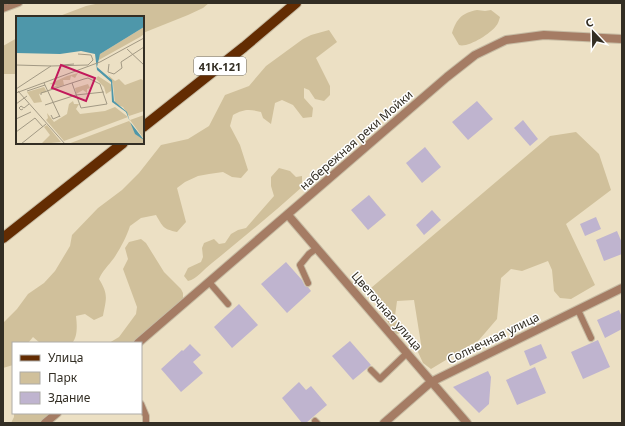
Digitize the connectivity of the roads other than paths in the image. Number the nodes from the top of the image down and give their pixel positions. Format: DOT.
graph roads {
  1 [pos="19,3"];
  2 [pos="296,3"];
  3 [pos="3,9"];
  4 [pos="622,39"];
  5 [pos="144,126"];
  6 [pos="122,144"];
  7 [pos="288,215"];
  8 [pos="3,238"];
  9 [pos="317,248"];
  10 [pos="209,282"];
  11 [pos="308,283"];
  12 [pos="622,288"];
  13 [pos="228,304"];
  14 [pos="578,310"];
  15 [pos="591,338"];
  16 [pos="139,342"];
  17 [pos="407,353"];
  18 [pos="371,370"];
  19 [pos="431,382"];
  20 [pos="142,406"];
  21 [pos="56,414"];
  22 [pos="45,423"];
  23 [pos="146,423"];
  24 [pos="384,423"];
  25 [pos="467,423"];
  1 -- 3 [label="lane"];
  2 -- 5 [label="main road, 41К-121"];
  4 -- 7 [label="street, набережная реки Мойки"];
  6 -- 8 [label="main road"];
  7 -- 9 [label="street, Цветочная улица"];
  7 -- 10 [label="street, набережная реки Мойки"];
  9 -- 11 [label="lane"];
  9 -- 17 [label="street, Цветочная улица"];
  10 -- 13 [label="lane"];
  10 -- 16 [label="street, набережная реки Мойки"];
  12 -- 14 [label="street, Солнечная улица"];
  14 -- 15 [label="lane"];
  14 -- 19 [label="street, Солнечная улица"];
  17 -- 18 [label="lane"];
  17 -- 19 [label="street, Цветочная улица"];
  19 -- 24 [label="street, Солнечная улица"];
  19 -- 25 [label="street, Цветочная улица"];
  20 -- 23 [label="lane"];
  21 -- 22 [label="street"];
}
